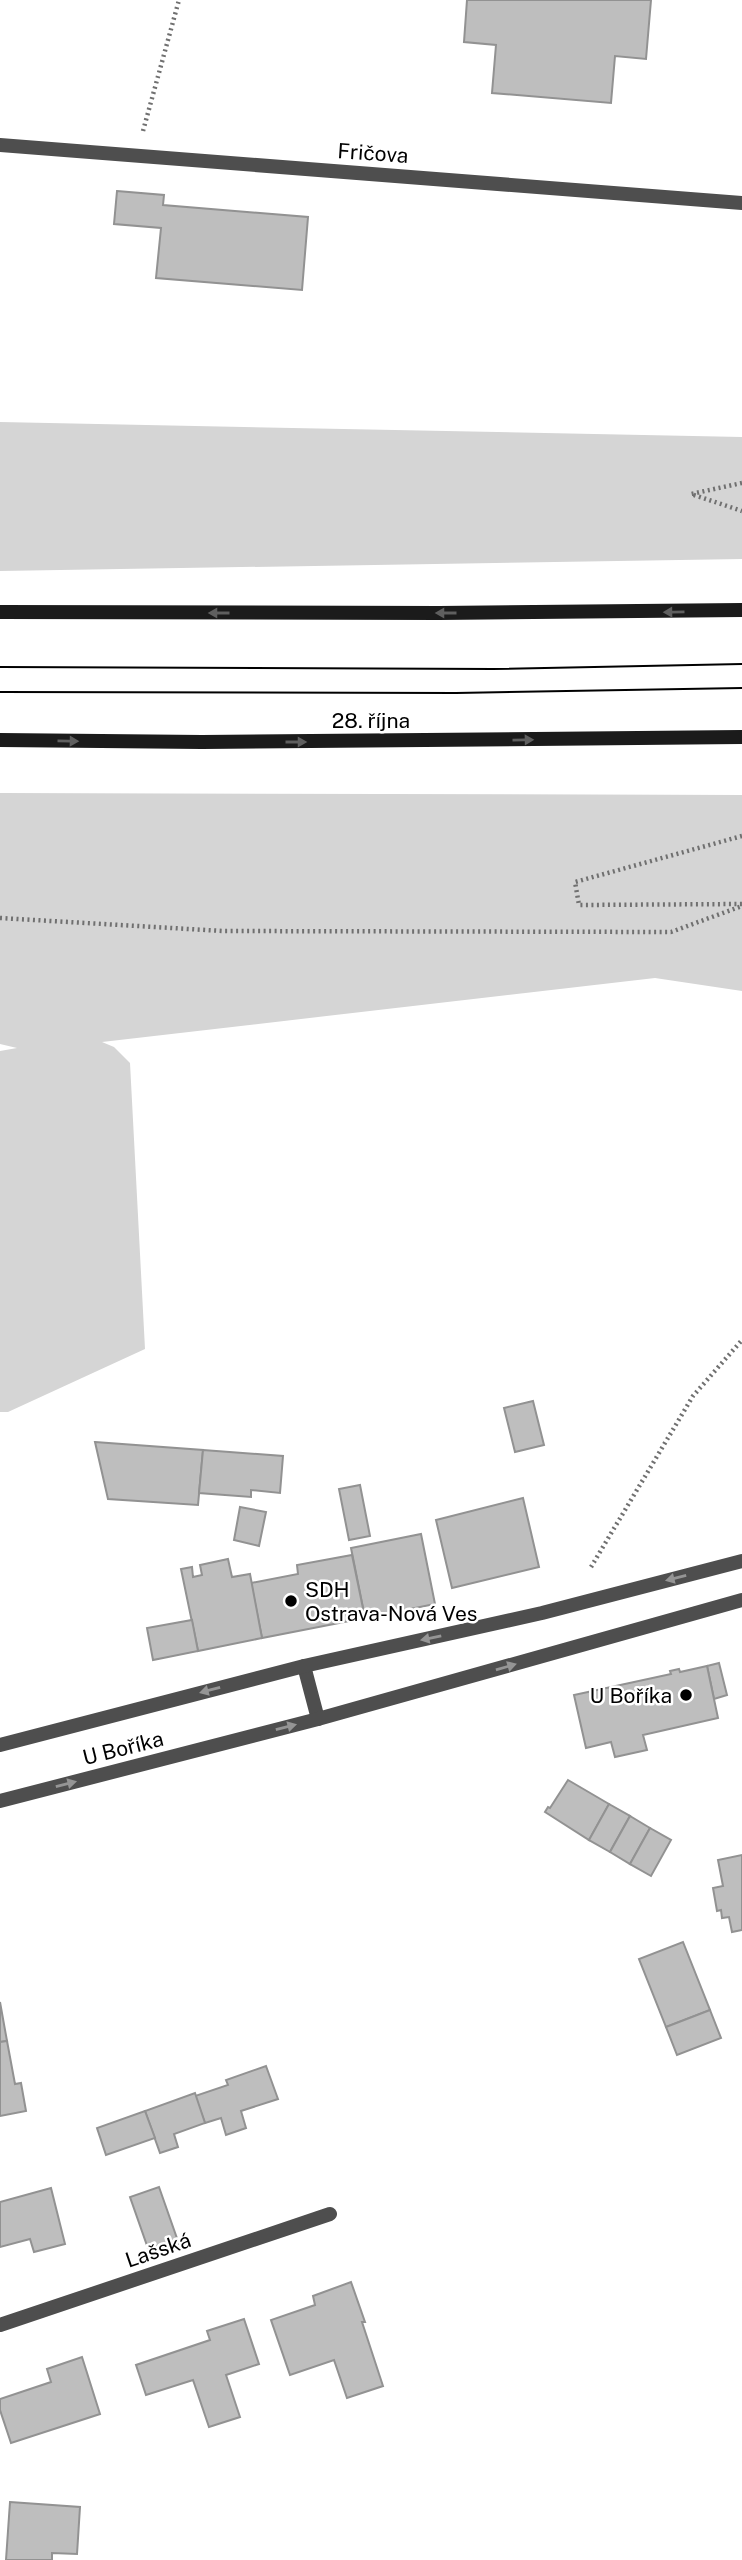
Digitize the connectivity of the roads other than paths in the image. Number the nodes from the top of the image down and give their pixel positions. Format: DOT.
graph roads {
  1 [pos="0,145"];
  2 [pos="742,203"];
  3 [pos="742,610"];
  4 [pos="0,612"];
  5 [pos="742,737"];
  6 [pos="0,740"];
  7 [pos="742,1561"];
  8 [pos="742,1600"];
  9 [pos="304,1666"];
  10 [pos="318,1719"];
  11 [pos="0,1745"];
  12 [pos="0,1801"];
  13 [pos="330,2214"];
  14 [pos="0,2325"];
  1 -- 2 [label="street, Fričova"];
  3 -- 4 [label="main road, one-way"];
  6 -- 5 [label="main road, 28. října, one-way"];
  7 -- 9 [label="street, U Boříka, one-way"];
  10 -- 8 [label="street, U Boříka, one-way"];
  9 -- 10 [label="street"];
  9 -- 11 [label="street, U Boříka, one-way"];
  12 -- 10 [label="street, U Boříka, one-way"];
  13 -- 14 [label="street, Lašská"];
}
